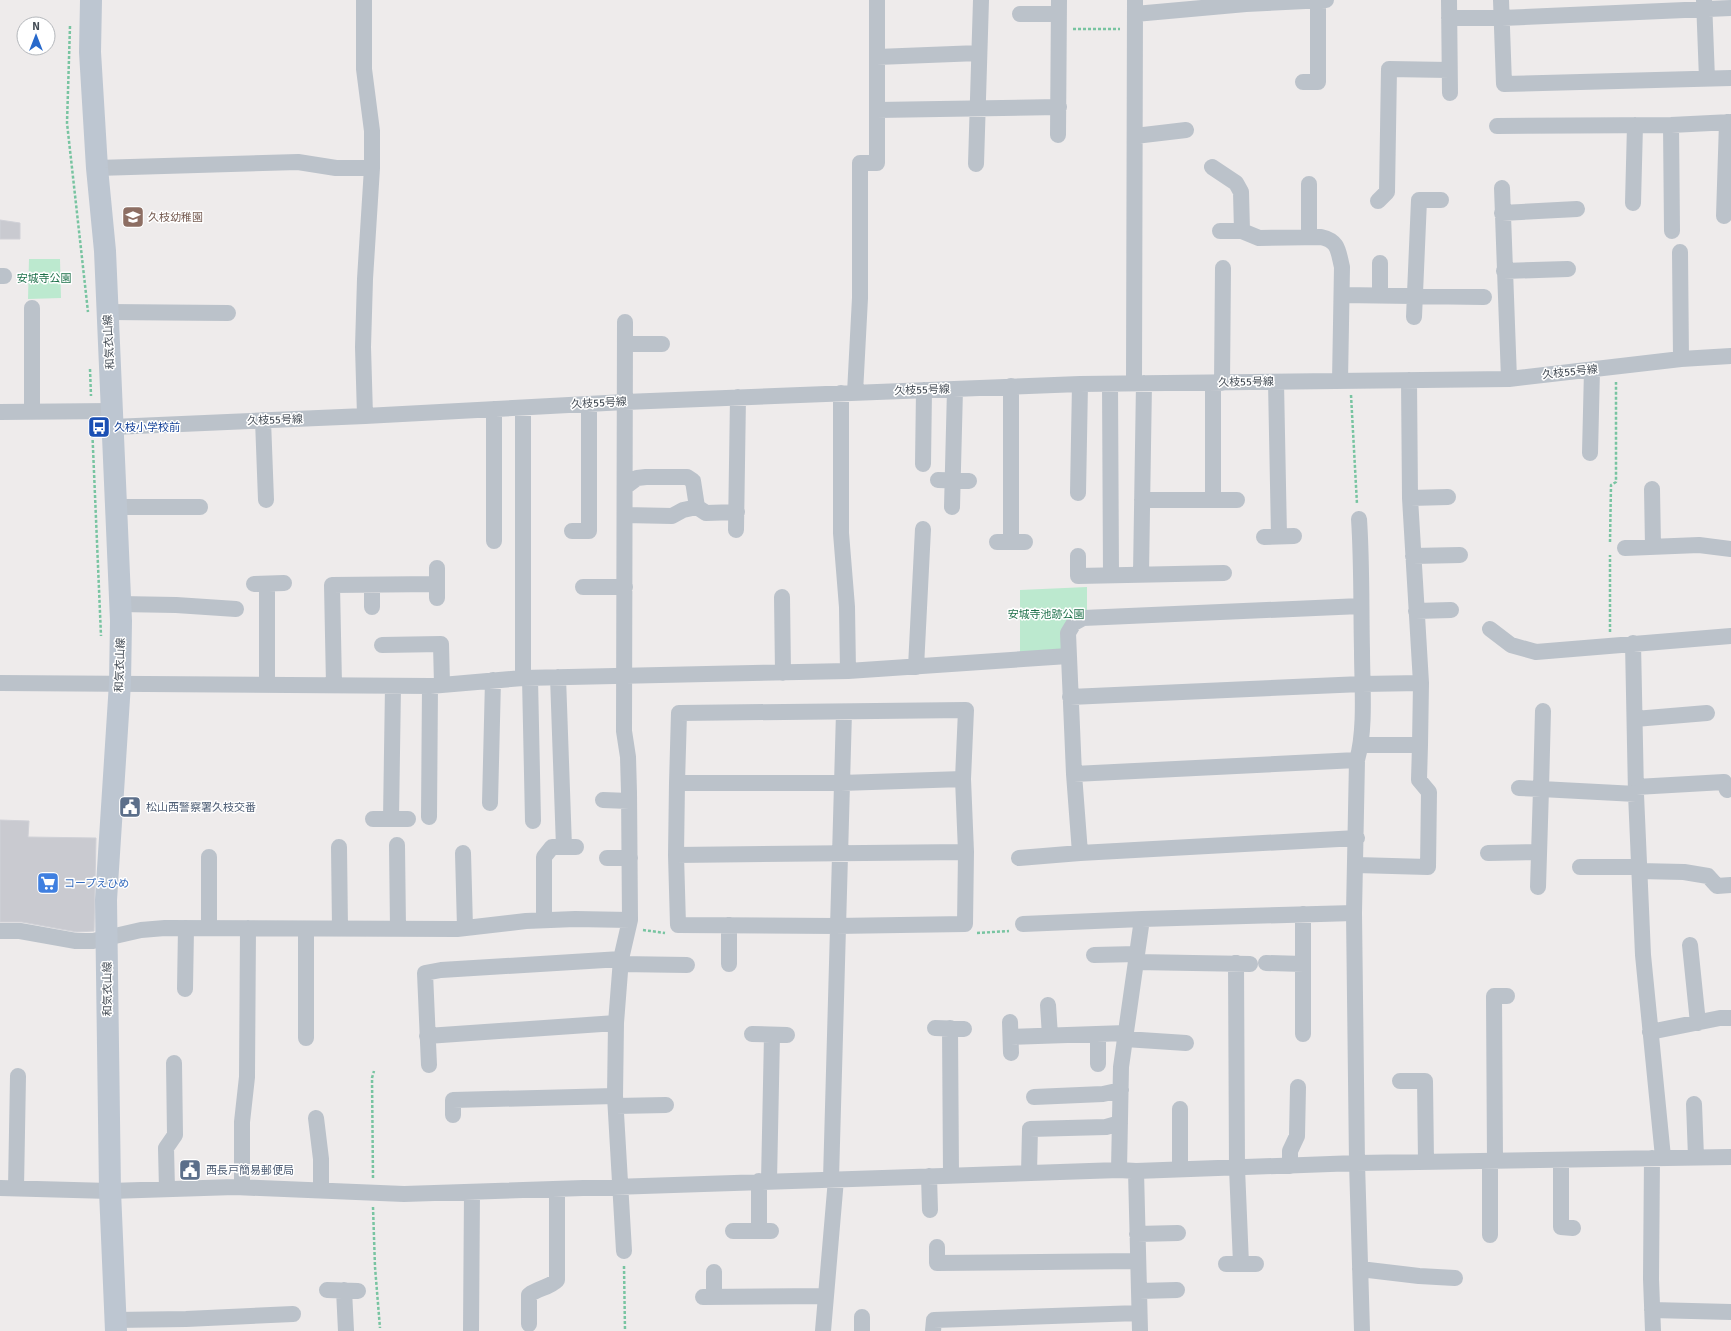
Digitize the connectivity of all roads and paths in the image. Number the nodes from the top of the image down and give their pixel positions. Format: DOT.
graph roads {
  1 [pos="91,0"];
  2 [pos="364,0"];
  3 [pos="877,0"];
  4 [pos="980,0"];
  5 [pos="1322,0"];
  6 [pos="1449,0"];
  7 [pos="1501,0"];
  8 [pos="1235,2"];
  9 [pos="1255,2"];
  10 [pos="1704,5"];
  11 [pos="1731,8"];
  12 [pos="1020,14"];
  13 [pos="1059,14"];
  14 [pos="1135,14"];
  15 [pos="1449,18"];
  16 [pos="1502,18"];
  17 [pos="70,23"];
  18 [pos="979,54"];
  19 [pos="877,57"];
  20 [pos="1449,70"];
  21 [pos="1707,78"];
  22 [pos="1731,78"];
  23 [pos="1303,82"];
  24 [pos="1450,93"];
  25 [pos="1059,107"];
  26 [pos="978,108"];
  27 [pos="877,110"];
  28 [pos="1729,122"];
  29 [pos="1635,125"];
  30 [pos="1671,125"];
  31 [pos="1497,126"];
  32 [pos="1186,130"];
  33 [pos="1058,135"];
  34 [pos="1135,136"];
  35 [pos="976,164"];
  36 [pos="1212,167"];
  37 [pos="97,168"];
  38 [pos="372,168"];
  39 [pos="1309,184"];
  40 [pos="1502,188"];
  41 [pos="1441,200"];
  42 [pos="1378,201"];
  43 [pos="1634,203"];
  44 [pos="1577,209"];
  45 [pos="1502,213"];
  46 [pos="1724,216"];
  47 [pos="1220,231"];
  48 [pos="1242,231"];
  49 [pos="1672,231"];
  50 [pos="1309,237"];
  51 [pos="1680,252"];
  52 [pos="1380,264"];
  53 [pos="1223,268"];
  54 [pos="1568,269"];
  55 [pos="1504,271"];
  56 [pos="1342,295"];
  57 [pos="1380,295"];
  58 [pos="1415,295"];
  59 [pos="1484,297"];
  60 [pos="32,308"];
  61 [pos="228,313"];
  62 [pos="98,315"];
  63 [pos="1414,317"];
  64 [pos="625,322"];
  65 [pos="625,344"];
  66 [pos="662,344"];
  67 [pos="1731,356"];
  68 [pos="1681,359"];
  69 [pos="90,366"];
  70 [pos="1616,367"];
  71 [pos="1592,370"];
  72 [pos="1509,379"];
  73 [pos="1409,380"];
  74 [pos="1345,381"];
  75 [pos="1276,382"];
  76 [pos="1139,383"];
  77 [pos="1217,383"];
  78 [pos="1080,384"];
  79 [pos="1110,384"];
  80 [pos="1012,386"];
  81 [pos="955,389"];
  82 [pos="924,390"];
  83 [pos="848,393"];
  84 [pos="91,397"];
  85 [pos="738,397"];
  86 [pos="626,402"];
  87 [pos="589,404"];
  88 [pos="523,408"];
  89 [pos="494,409"];
  90 [pos="32,411"];
  91 [pos="0,412"];
  92 [pos="365,416"];
  93 [pos="112,419"];
  94 [pos="263,420"];
  95 [pos="92,421"];
  96 [pos="1590,452"];
  97 [pos="923,464"];
  98 [pos="945,481"];
  99 [pos="969,481"];
  100 [pos="625,487"];
  101 [pos="1652,489"];
  102 [pos="1078,494"];
  103 [pos="1448,497"];
  104 [pos="1410,498"];
  105 [pos="266,500"];
  106 [pos="1142,500"];
  107 [pos="1213,500"];
  108 [pos="1237,500"];
  109 [pos="116,507"];
  110 [pos="200,507"];
  111 [pos="696,507"];
  112 [pos="952,507"];
  113 [pos="737,512"];
  114 [pos="625,515"];
  115 [pos="1359,519"];
  116 [pos="923,528"];
  117 [pos="736,530"];
  118 [pos="572,531"];
  119 [pos="1279,536"];
  120 [pos="494,540"];
  121 [pos="1011,542"];
  122 [pos="1653,546"];
  123 [pos="1731,549"];
  124 [pos="1615,550"];
  125 [pos="1460,555"];
  126 [pos="1078,556"];
  127 [pos="1414,556"];
  128 [pos="1224,573"];
  129 [pos="1111,574"];
  130 [pos="1141,574"];
  131 [pos="284,583"];
  132 [pos="437,583"];
  133 [pos="372,584"];
  134 [pos="583,587"];
  135 [pos="625,587"];
  136 [pos="782,597"];
  137 [pos="120,604"];
  138 [pos="1361,606"];
  139 [pos="372,607"];
  140 [pos="236,609"];
  141 [pos="1452,610"];
  142 [pos="1416,611"];
  143 [pos="1490,629"];
  144 [pos="1731,636"];
  145 [pos="101,642"];
  146 [pos="1633,643"];
  147 [pos="382,645"];
  148 [pos="1610,645"];
  149 [pos="1068,656"];
  150 [pos="916,667"];
  151 [pos="848,671"];
  152 [pos="782,672"];
  153 [pos="625,675"];
  154 [pos="558,677"];
  155 [pos="526,678"];
  156 [pos="492,680"];
  157 [pos="0,682"];
  158 [pos="120,683"];
  159 [pos="1420,683"];
  160 [pos="267,684"];
  161 [pos="1362,684"];
  162 [pos="334,685"];
  163 [pos="436,685"];
  164 [pos="393,686"];
  165 [pos="1070,697"];
  166 [pos="1543,711"];
  167 [pos="844,712"];
  168 [pos="1707,713"];
  169 [pos="1635,719"];
  170 [pos="1420,745"];
  171 [pos="1359,753"];
  172 [pos="1074,774"];
  173 [pos="963,779"];
  174 [pos="841,782"];
  175 [pos="677,783"];
  176 [pos="1519,788"];
  177 [pos="1541,789"];
  178 [pos="1636,790"];
  179 [pos="1727,790"];
  180 [pos="604,800"];
  181 [pos="629,801"];
  182 [pos="490,803"];
  183 [pos="429,816"];
  184 [pos="373,819"];
  185 [pos="391,819"];
  186 [pos="408,819"];
  187 [pos="533,821"];
  188 [pos="1356,838"];
  189 [pos="397,845"];
  190 [pos="339,847"];
  191 [pos="966,852"];
  192 [pos="1538,852"];
  193 [pos="463,853"];
  194 [pos="839,853"];
  195 [pos="1080,853"];
  196 [pos="1488,853"];
  197 [pos="676,855"];
  198 [pos="209,857"];
  199 [pos="607,858"];
  200 [pos="630,858"];
  201 [pos="1019,858"];
  202 [pos="1356,865"];
  203 [pos="1580,867"];
  204 [pos="1639,869"];
  205 [pos="1731,885"];
  206 [pos="1538,887"];
  207 [pos="1354,913"];
  208 [pos="1303,914"];
  209 [pos="1142,919"];
  210 [pos="544,920"];
  211 [pos="630,920"];
  212 [pos="965,924"];
  213 [pos="1023,924"];
  214 [pos="729,925"];
  215 [pos="836,926"];
  216 [pos="186,928"];
  217 [pos="209,928"];
  218 [pos="248,928"];
  219 [pos="465,928"];
  220 [pos="306,929"];
  221 [pos="340,929"];
  222 [pos="398,929"];
  223 [pos="0,931"];
  224 [pos="106,938"];
  225 [pos="1690,945"];
  226 [pos="1094,955"];
  227 [pos="1137,958"];
  228 [pos="621,962"];
  229 [pos="1251,963"];
  230 [pos="729,964"];
  231 [pos="1303,964"];
  232 [pos="687,965"];
  233 [pos="185,989"];
  234 [pos="1507,996"];
  235 [pos="1048,1005"];
  236 [pos="1731,1018"];
  237 [pos="616,1023"];
  238 [pos="1698,1023"];
  239 [pos="950,1028"];
  240 [pos="1650,1032"];
  241 [pos="752,1034"];
  242 [pos="1098,1034"];
  243 [pos="1303,1034"];
  244 [pos="427,1036"];
  245 [pos="1050,1036"];
  246 [pos="1126,1036"];
  247 [pos="1011,1037"];
  248 [pos="306,1038"];
  249 [pos="1186,1043"];
  250 [pos="1098,1064"];
  251 [pos="429,1065"];
  252 [pos="178,1073"];
  253 [pos="18,1076"];
  254 [pos="1400,1081"];
  255 [pos="1298,1087"];
  256 [pos="1121,1090"];
  257 [pos="1034,1097"];
  258 [pos="616,1101"];
  259 [pos="1694,1104"];
  260 [pos="666,1105"];
  261 [pos="1180,1109"];
  262 [pos="453,1115"];
  263 [pos="316,1118"];
  264 [pos="1120,1123"];
  265 [pos="1731,1156"];
  266 [pos="1696,1157"];
  267 [pos="1657,1158"];
  268 [pos="1561,1160"];
  269 [pos="1493,1161"];
  270 [pos="1426,1162"];
  271 [pos="1357,1163"];
  272 [pos="1290,1166"];
  273 [pos="1237,1168"];
  274 [pos="1180,1169"];
  275 [pos="1119,1170"];
  276 [pos="1136,1171"];
  277 [pos="1029,1173"];
  278 [pos="951,1175"];
  279 [pos="929,1176"];
  280 [pos="834,1179"];
  281 [pos="764,1181"];
  282 [pos="242,1187"];
  283 [pos="0,1188"];
  284 [pos="16,1188"];
  285 [pos="620,1188"];
  286 [pos="167,1189"];
  287 [pos="321,1190"];
  288 [pos="557,1190"];
  289 [pos="110,1191"];
  290 [pos="472,1192"];
  291 [pos="930,1210"];
  292 [pos="1573,1228"];
  293 [pos="733,1231"];
  294 [pos="1178,1233"];
  295 [pos="1137,1234"];
  296 [pos="1490,1235"];
  297 [pos="937,1247"];
  298 [pos="624,1251"];
  299 [pos="1138,1261"];
  300 [pos="1241,1264"];
  301 [pos="1360,1269"];
  302 [pos="714,1272"];
  303 [pos="1455,1278"];
  304 [pos="327,1290"];
  305 [pos="1177,1290"];
  306 [pos="1139,1291"];
  307 [pos="826,1296"];
  308 [pos="1652,1310"];
  309 [pos="1731,1312"];
  310 [pos="1139,1313"];
  311 [pos="293,1314"];
  312 [pos="529,1324"];
  313 [pos="116,1326"];
  314 [pos="346,1331"];
  315 [pos="471,1331"];
  316 [pos="625,1331"];
  317 [pos="823,1331"];
  318 [pos="933,1331"];
  319 [pos="1140,1331"];
  320 [pos="1362,1331"];
  321 [pos="1653,1331"];
  1 -- 37 [label="main road, 和気衣山線"];
  2 -- 38 [label="street"];
  3 -- 19 [label="street"];
  4 -- 18 [label="street"];
  5 -- 9 [label="street"];
  5 -- 23 [label="street"];
  6 -- 15 [label="street"];
  7 -- 16 [label="street"];
  8 -- 9 [label="street"];
  8 -- 14 [label="street"];
  10 -- 11 [label="street"];
  10 -- 16 [label="street"];
  10 -- 21 [label="street"];
  12 -- 13 [label="street"];
  13 -- 14 [label="path"];
  13 -- 25 [label="street"];
  14 -- 34 [label="street"];
  15 -- 16 [label="street"];
  15 -- 20 [label="street"];
  16 -- 21 [label="street"];
  17 -- 62 [label="path"];
  18 -- 19 [label="street"];
  18 -- 26 [label="street"];
  19 -- 27 [label="street"];
  20 -- 24 [label="street"];
  20 -- 42 [label="street"];
  21 -- 22 [label="street"];
  25 -- 26 [label="street"];
  25 -- 33 [label="street"];
  26 -- 27 [label="street"];
  26 -- 35 [label="street"];
  27 -- 83 [label="street"];
  28 -- 30 [label="street"];
  28 -- 46 [label="street"];
  29 -- 30 [label="street"];
  29 -- 31 [label="street"];
  29 -- 43 [label="street"];
  30 -- 49 [label="street"];
  32 -- 34 [label="street"];
  34 -- 76 [label="street"];
  36 -- 48 [label="street"];
  37 -- 38 [label="street"];
  37 -- 62 [label="main road, 和気衣山線"];
  38 -- 92 [label="street"];
  39 -- 50 [label="street"];
  40 -- 45 [label="street"];
  41 -- 58 [label="street"];
  44 -- 45 [label="street"];
  45 -- 55 [label="street"];
  47 -- 48 [label="street"];
  48 -- 50 [label="street"];
  50 -- 56 [label="street"];
  51 -- 68 [label="street"];
  52 -- 57 [label="street"];
  53 -- 77 [label="street"];
  54 -- 55 [label="street"];
  55 -- 72 [label="street"];
  56 -- 57 [label="street"];
  56 -- 74 [label="street"];
  57 -- 58 [label="street"];
  58 -- 59 [label="street"];
  58 -- 63 [label="street"];
  60 -- 90 [label="street"];
  61 -- 62 [label="street"];
  62 -- 93 [label="main road, 和気衣山線"];
  64 -- 65 [label="street"];
  65 -- 66 [label="street"];
  65 -- 86 [label="street"];
  67 -- 68 [label="street, 久枝55号線"];
  68 -- 70 [label="street, 久枝55号線"];
  69 -- 84 [label="path"];
  70 -- 71 [label="street, 久枝55号線"];
  70 -- 124 [label="path"];
  71 -- 72 [label="street, 久枝55号線"];
  71 -- 96 [label="street"];
  72 -- 73 [label="street, 久枝55号線"];
  73 -- 74 [label="street, 久枝55号線"];
  73 -- 104 [label="street"];
  74 -- 75 [label="street, 久枝55号線"];
  74 -- 115 [label="path"];
  75 -- 77 [label="street, 久枝55号線"];
  75 -- 119 [label="street"];
  76 -- 77 [label="street, 久枝55号線"];
  76 -- 79 [label="street, 久枝55号線"];
  76 -- 106 [label="street"];
  77 -- 107 [label="street"];
  78 -- 79 [label="street, 久枝55号線"];
  78 -- 80 [label="street, 久枝55号線"];
  78 -- 102 [label="street"];
  79 -- 129 [label="street"];
  80 -- 81 [label="street, 久枝55号線"];
  80 -- 121 [label="street"];
  81 -- 82 [label="street, 久枝55号線"];
  81 -- 98 [label="street"];
  82 -- 83 [label="street, 久枝55号線"];
  82 -- 97 [label="street"];
  83 -- 85 [label="street, 久枝55号線"];
  83 -- 151 [label="street"];
  85 -- 86 [label="street, 久枝55号線"];
  85 -- 113 [label="street"];
  86 -- 87 [label="street, 久枝55号線"];
  86 -- 100 [label="street"];
  87 -- 88 [label="street, 久枝55号線"];
  87 -- 118 [label="street"];
  88 -- 89 [label="street, 久枝55号線"];
  88 -- 155 [label="street"];
  89 -- 92 [label="street, 久枝55号線"];
  89 -- 120 [label="street"];
  90 -- 91 [label="street, 久枝55号線"];
  90 -- 93 [label="street, 久枝55号線"];
  92 -- 94 [label="street, 久枝55号線"];
  93 -- 94 [label="street, 久枝55号線"];
  93 -- 109 [label="main road, 和気衣山線"];
  94 -- 105 [label="street"];
  95 -- 145 [label="path"];
  98 -- 99 [label="street"];
  98 -- 112 [label="street"];
  100 -- 111 [label="street"];
  100 -- 114 [label="street"];
  101 -- 122 [label="street"];
  103 -- 104 [label="street"];
  104 -- 127 [label="street"];
  106 -- 107 [label="street"];
  106 -- 130 [label="street"];
  107 -- 108 [label="street"];
  109 -- 110 [label="street"];
  109 -- 137 [label="main road, 和気衣山線"];
  111 -- 113 [label="street"];
  111 -- 114 [label="street"];
  113 -- 117 [label="street"];
  114 -- 135 [label="street"];
  115 -- 138 [label="street"];
  116 -- 150 [label="street"];
  122 -- 123 [label="street"];
  122 -- 124 [label="street"];
  124 -- 148 [label="path"];
  125 -- 127 [label="street"];
  126 -- 129 [label="street"];
  127 -- 142 [label="street"];
  128 -- 130 [label="street"];
  129 -- 130 [label="street"];
  131 -- 160 [label="street"];
  132 -- 133 [label="street"];
  133 -- 139 [label="street"];
  133 -- 162 [label="street"];
  134 -- 135 [label="street"];
  135 -- 153 [label="street"];
  136 -- 152 [label="street"];
  137 -- 140 [label="street"];
  137 -- 158 [label="main road, 和気衣山線"];
  138 -- 149 [label="street"];
  138 -- 161 [label="street"];
  141 -- 142 [label="street"];
  142 -- 159 [label="street"];
  143 -- 148 [label="street"];
  144 -- 146 [label="street"];
  146 -- 148 [label="street"];
  146 -- 169 [label="street"];
  147 -- 163 [label="street"];
  149 -- 150 [label="street"];
  149 -- 165 [label="street"];
  150 -- 151 [label="street"];
  151 -- 152 [label="street"];
  152 -- 153 [label="street"];
  153 -- 154 [label="street"];
  153 -- 181 [label="street"];
  154 -- 155 [label="street"];
  154 -- 210 [label="street"];
  155 -- 156 [label="street"];
  155 -- 187 [label="street"];
  156 -- 163 [label="street"];
  156 -- 182 [label="street"];
  157 -- 158 [label="street"];
  158 -- 160 [label="street"];
  158 -- 224 [label="main road, 和気衣山線"];
  159 -- 161 [label="street"];
  159 -- 170 [label="street"];
  160 -- 162 [label="street"];
  161 -- 165 [label="street"];
  161 -- 171 [label="street"];
  162 -- 164 [label="street"];
  163 -- 164 [label="street"];
  163 -- 183 [label="street"];
  164 -- 185 [label="street"];
  165 -- 172 [label="street"];
  166 -- 177 [label="street"];
  167 -- 173 [label="street"];
  167 -- 174 [label="street"];
  167 -- 175 [label="street"];
  168 -- 169 [label="street"];
  169 -- 178 [label="street"];
  170 -- 171 [label="street"];
  170 -- 202 [label="street"];
  171 -- 172 [label="street"];
  171 -- 188 [label="street"];
  172 -- 195 [label="street"];
  173 -- 174 [label="street"];
  173 -- 191 [label="street"];
  174 -- 175 [label="street"];
  174 -- 194 [label="street"];
  175 -- 197 [label="street"];
  176 -- 177 [label="street"];
  177 -- 178 [label="street"];
  177 -- 192 [label="street"];
  178 -- 179 [label="street"];
  178 -- 204 [label="street"];
  180 -- 181 [label="street"];
  181 -- 200 [label="street"];
  184 -- 185 [label="street"];
  185 -- 186 [label="street"];
  188 -- 195 [label="street"];
  188 -- 202 [label="street"];
  189 -- 222 [label="street"];
  190 -- 221 [label="street"];
  191 -- 194 [label="street"];
  191 -- 212 [label="street"];
  192 -- 196 [label="street"];
  192 -- 206 [label="street"];
  193 -- 219 [label="street"];
  194 -- 197 [label="street"];
  194 -- 215 [label="street"];
  195 -- 201 [label="street"];
  197 -- 214 [label="street"];
  198 -- 217 [label="street"];
  199 -- 200 [label="street"];
  200 -- 211 [label="street"];
  202 -- 207 [label="street"];
  203 -- 204 [label="street"];
  204 -- 205 [label="street"];
  204 -- 240 [label="street"];
  207 -- 208 [label="street"];
  207 -- 271 [label="street"];
  208 -- 209 [label="street"];
  208 -- 231 [label="street"];
  209 -- 213 [label="street"];
  209 -- 227 [label="street"];
  210 -- 211 [label="street"];
  210 -- 219 [label="street"];
  211 -- 228 [label="street"];
  212 -- 213 [label="path"];
  212 -- 215 [label="street"];
  214 -- 215 [label="street"];
  214 -- 230 [label="street"];
  215 -- 280 [label="street"];
  216 -- 217 [label="street"];
  216 -- 224 [label="street"];
  216 -- 233 [label="street"];
  217 -- 218 [label="street"];
  218 -- 220 [label="street"];
  218 -- 282 [label="street"];
  219 -- 222 [label="street"];
  220 -- 221 [label="street"];
  220 -- 248 [label="street"];
  221 -- 222 [label="street"];
  223 -- 224 [label="street"];
  224 -- 289 [label="main road, 和気衣山線"];
  225 -- 238 [label="street"];
  226 -- 227 [label="street"];
  227 -- 229 [label="street"];
  227 -- 246 [label="street"];
  228 -- 232 [label="street"];
  228 -- 237 [label="street"];
  228 -- 244 [label="street"];
  229 -- 231 [label="street"];
  229 -- 273 [label="street"];
  231 -- 243 [label="street"];
  234 -- 269 [label="street"];
  235 -- 245 [label="street"];
  236 -- 238 [label="street"];
  237 -- 244 [label="street"];
  237 -- 258 [label="street"];
  238 -- 240 [label="street"];
  239 -- 278 [label="street"];
  240 -- 267 [label="street"];
  241 -- 281 [label="street"];
  242 -- 245 [label="street"];
  242 -- 246 [label="street"];
  242 -- 250 [label="street"];
  244 -- 251 [label="street"];
  245 -- 247 [label="street"];
  246 -- 249 [label="street"];
  246 -- 256 [label="street"];
  252 -- 286 [label="street"];
  253 -- 284 [label="street"];
  254 -- 270 [label="street"];
  255 -- 272 [label="street"];
  256 -- 257 [label="street"];
  256 -- 264 [label="street"];
  258 -- 260 [label="street"];
  258 -- 262 [label="street"];
  258 -- 285 [label="street"];
  259 -- 266 [label="street"];
  261 -- 274 [label="street"];
  263 -- 287 [label="street"];
  264 -- 275 [label="street"];
  264 -- 277 [label="street"];
  265 -- 266 [label="street"];
  266 -- 267 [label="street"];
  267 -- 268 [label="street"];
  267 -- 308 [label="street"];
  268 -- 269 [label="street"];
  268 -- 292 [label="street"];
  269 -- 270 [label="street"];
  269 -- 296 [label="street"];
  270 -- 271 [label="street"];
  271 -- 272 [label="street"];
  271 -- 301 [label="street"];
  272 -- 273 [label="street"];
  273 -- 274 [label="street"];
  273 -- 300 [label="street"];
  274 -- 276 [label="street"];
  275 -- 276 [label="street"];
  275 -- 277 [label="street"];
  276 -- 295 [label="street"];
  277 -- 278 [label="street"];
  278 -- 279 [label="street"];
  279 -- 280 [label="street"];
  279 -- 291 [label="street"];
  280 -- 281 [label="street"];
  280 -- 307 [label="street"];
  281 -- 285 [label="street"];
  281 -- 293 [label="street"];
  282 -- 286 [label="street"];
  282 -- 287 [label="street"];
  283 -- 284 [label="street"];
  284 -- 289 [label="street"];
  285 -- 288 [label="street"];
  285 -- 298 [label="street"];
  286 -- 289 [label="street"];
  287 -- 290 [label="street"];
  288 -- 290 [label="street"];
  288 -- 312 [label="street"];
  289 -- 313 [label="main road, 和気衣山線"];
  290 -- 315 [label="street"];
  294 -- 295 [label="street"];
  295 -- 299 [label="street"];
  297 -- 299 [label="street"];
  298 -- 316 [label="path"];
  299 -- 306 [label="street"];
  301 -- 303 [label="street"];
  301 -- 320 [label="street"];
  302 -- 307 [label="street"];
  304 -- 314 [label="street"];
  305 -- 306 [label="street"];
  306 -- 310 [label="street"];
  307 -- 317 [label="street"];
  308 -- 309 [label="street"];
  308 -- 321 [label="street"];
  310 -- 318 [label="street"];
  310 -- 319 [label="street"];
  311 -- 313 [label="street"];
}
